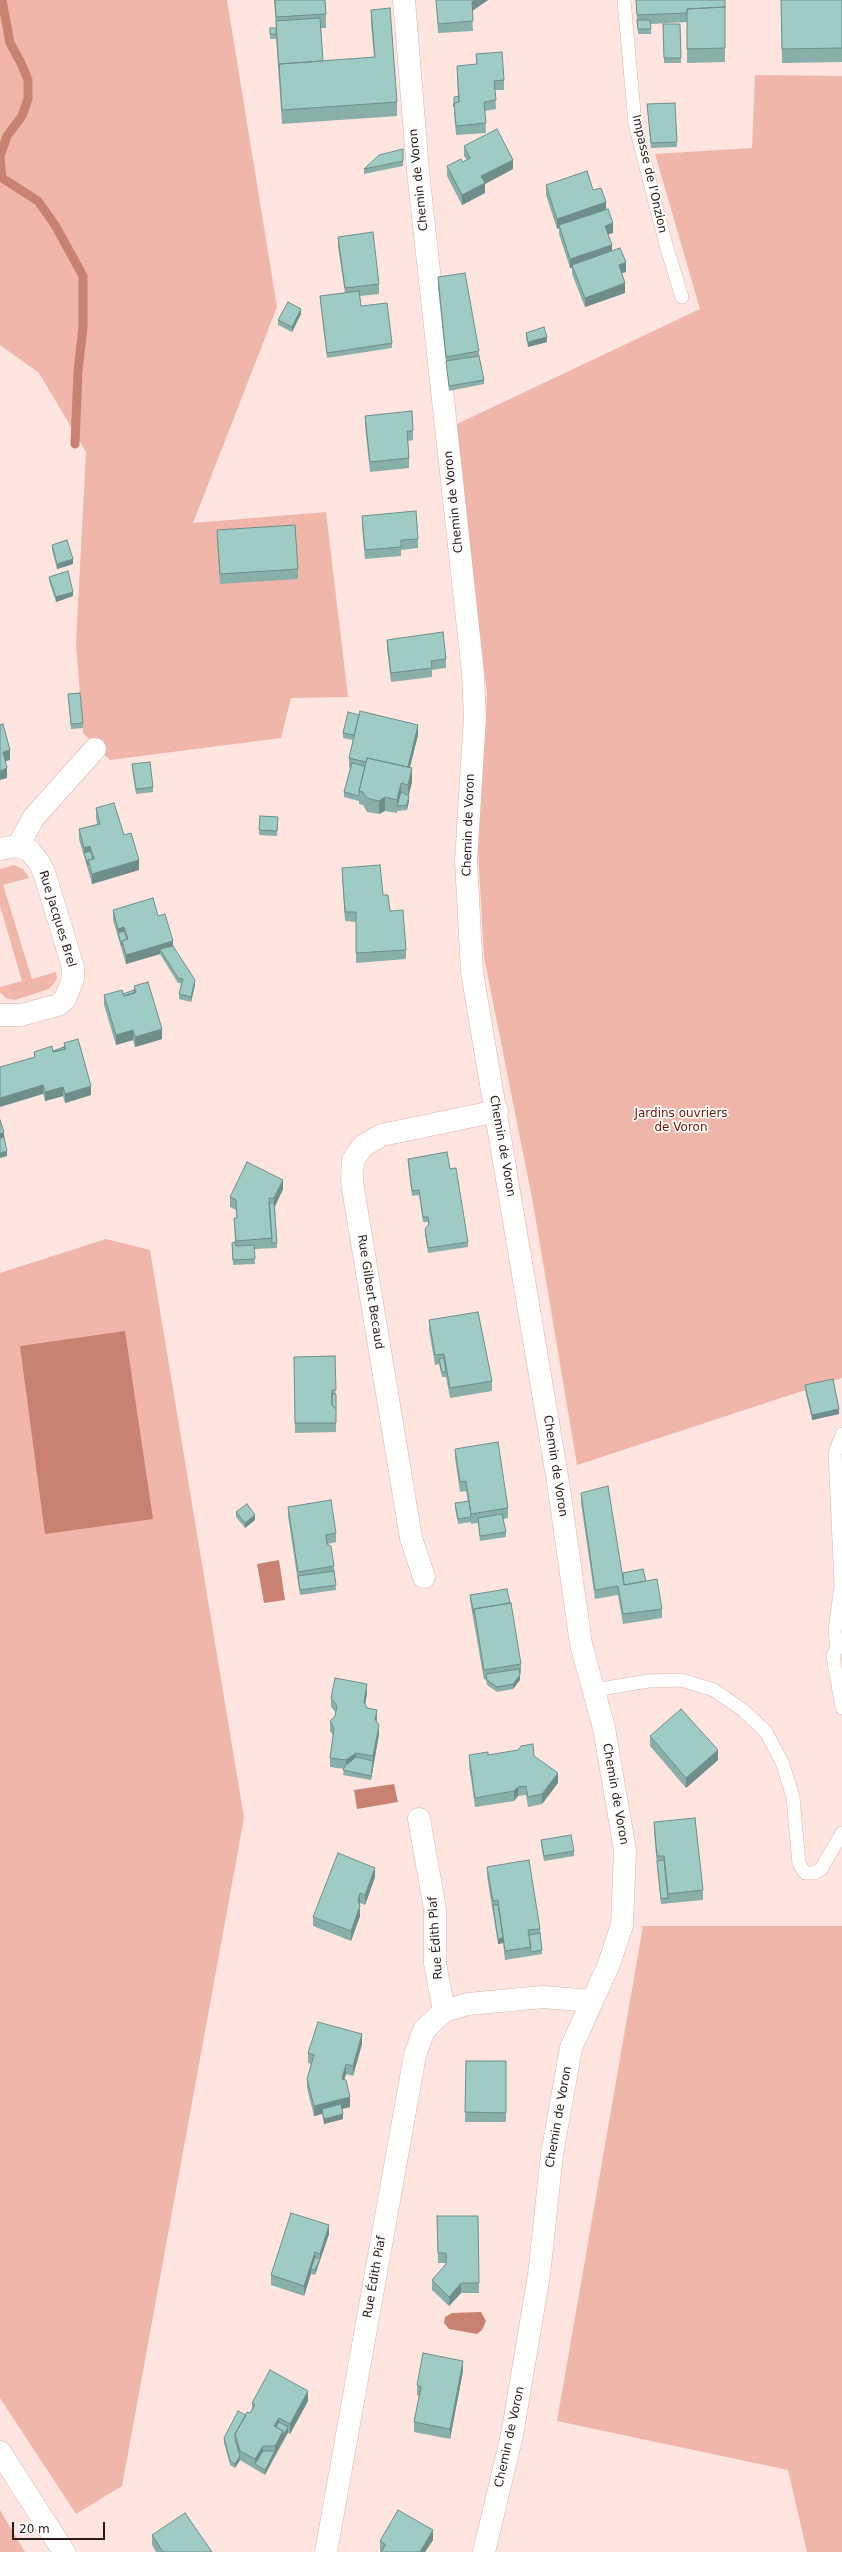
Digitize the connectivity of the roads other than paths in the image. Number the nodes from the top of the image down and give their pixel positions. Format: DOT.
graph roads {
  1 [pos="404,0"];
  2 [pos="624,0"];
  3 [pos="682,297"];
  4 [pos="95,749"];
  5 [pos="9,847"];
  6 [pos="0,1015"];
  7 [pos="497,1111"];
  8 [pos="842,1434"];
  9 [pos="424,1577"];
  10 [pos="840,1647"];
  11 [pos="595,1690"];
  12 [pos="842,1708"];
  13 [pos="419,1819"];
  14 [pos="842,1833"];
  15 [pos="590,2001"];
  16 [pos="444,2011"];
  17 [pos="0,2452"];
  18 [pos="64,2552"];
  19 [pos="326,2552"];
  20 [pos="484,2552"];
  1 -- 7 [label="street, Chemin de Voron"];
  2 -- 3 [label="lane, Impasse de l'Onzion"];
  4 -- 5 [label="street"];
  5 -- 6 [label="street, Rue Jacques Brel"];
  7 -- 9 [label="street, Rue Gilbert Becaud"];
  7 -- 11 [label="street, Chemin de Voron"];
  8 -- 10 [label="lane"];
  10 -- 12 [label="lane"];
  11 -- 14 [label="lane"];
  11 -- 15 [label="street, Chemin de Voron"];
  13 -- 16 [label="street, Rue Édith Piaf"];
  15 -- 16 [label="street, Rue Édith Piaf"];
  15 -- 20 [label="street, Chemin de Voron"];
  16 -- 19 [label="street, Rue Édith Piaf"];
  17 -- 18 [label="street"];
}
